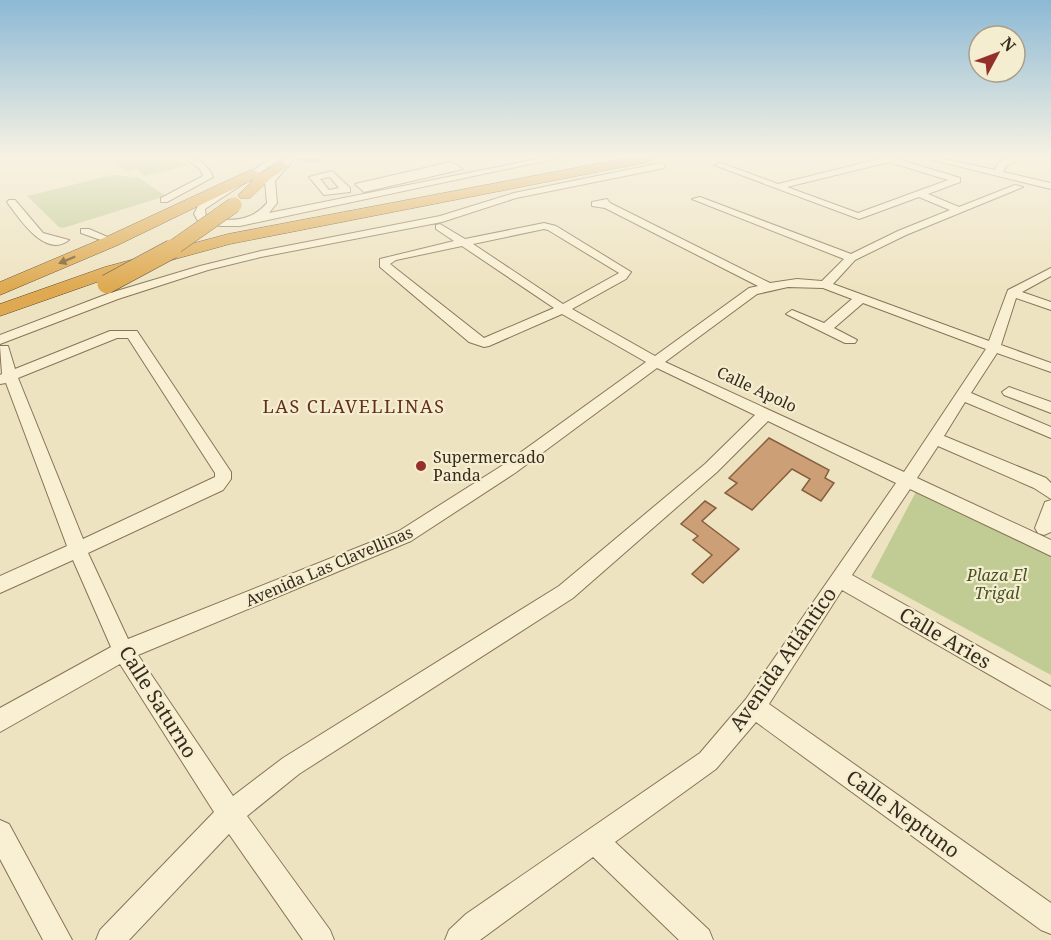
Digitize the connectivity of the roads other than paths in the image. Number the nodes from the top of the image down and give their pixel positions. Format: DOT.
graph roads {
  1 [pos="12,202"];
  2 [pos="194,202"];
  3 [pos="208,202"];
  4 [pos="237,202"];
  5 [pos="272,202"];
  6 [pos="279,202"];
  7 [pos="331,202"];
  8 [pos="383,202"];
  9 [pos="433,202"];
  10 [pos="496,202"];
  11 [pos="704,202"];
  12 [pos="820,202"];
  13 [pos="899,202"];
  14 [pos="934,202"];
  15 [pos="979,202"];
  16 [pos="607,206"];
  17 [pos="309,208"];
  18 [pos="955,211"];
  19 [pos="254,219"];
  20 [pos="440,227"];
  21 [pos="85,231"];
  22 [pos="64,240"];
  23 [pos="112,241"];
  24 [pos="461,241"];
  25 [pos="851,258"];
  26 [pos="1051,271"];
  27 [pos="825,285"];
  28 [pos="768,286"];
  29 [pos="0,289"];
  30 [pos="1012,293"];
  31 [pos="0,298"];
  32 [pos="861,298"];
  33 [pos="1051,306"];
  34 [pos="563,309"];
  35 [pos="0,310"];
  36 [pos="792,314"];
  37 [pos="0,328"];
  38 [pos="826,328"];
  39 [pos="850,340"];
  40 [pos="1,344"];
  41 [pos="993,348"];
  42 [pos="657,363"];
  43 [pos="1051,368"];
  44 [pos="5,378"];
  45 [pos="1009,392"];
  46 [pos="962,395"];
  47 [pos="1051,408"];
  48 [pos="767,413"];
  49 [pos="1051,433"];
  50 [pos="935,438"];
  51 [pos="908,479"];
  52 [pos="1051,492"];
  53 [pos="1051,507"];
  54 [pos="1044,528"];
  55 [pos="1051,548"];
  56 [pos="78,550"];
  57 [pos="838,578"];
  58 [pos="0,585"];
  59 [pos="123,651"];
  60 [pos="1051,699"];
  61 [pos="754,707"];
  62 [pos="0,721"];
  63 [pos="230,814"];
  64 [pos="0,833"];
  65 [pos="594,840"];
  66 [pos="1051,920"];
  67 [pos="58,940"];
  68 [pos="110,940"];
  69 [pos="320,940"];
  70 [pos="459,940"];
  71 [pos="699,940"];
  1 -- 22 [label="street"];
  2 -- 23 [label="highway"];
  3 -- 19 [label="street"];
  4 -- 37 [label="highway, bridge"];
  5 -- 19 [label="street"];
  6 -- 17 [label="street"];
  7 -- 17 [label="street"];
  8 -- 31 [label="highway"];
  9 -- 35 [label="highway"];
  10 -- 40 [label="street"];
  11 -- 25 [label="street"];
  12 -- 13 [label="street"];
  14 -- 18 [label="street"];
  15 -- 18 [label="street"];
  16 -- 28 [label="street"];
  17 -- 19 [label="street"];
  18 -- 25 [label="street"];
  20 -- 24 [label="street, Calle Apolo"];
  21 -- 23 [label="street"];
  23 -- 29 [label="highway, one-way"];
  24 -- 34 [label="street, Calle Apolo"];
  24 -- 34 [label="street"];
  24 -- 34 [label="street"];
  25 -- 27 [label="street"];
  26 -- 30 [label="street"];
  27 -- 28 [label="street, Avenida Las Clavellinas"];
  27 -- 32 [label="street, Avenida Las Clavellinas"];
  28 -- 42 [label="street, Avenida Las Clavellinas"];
  30 -- 33 [label="street"];
  30 -- 41 [label="street, Avenida Atlántico"];
  32 -- 38 [label="street"];
  32 -- 41 [label="street, Avenida Las Clavellinas"];
  34 -- 42 [label="street, Calle Apolo"];
  36 -- 38 [label="street"];
  38 -- 39 [label="street"];
  40 -- 44 [label="street, Calle Saturno"];
  41 -- 43 [label="street, Avenida Las Clavellinas"];
  41 -- 46 [label="street, Avenida Atlántico"];
  42 -- 48 [label="street, Calle Apolo"];
  42 -- 59 [label="street, Avenida Las Clavellinas"];
  44 -- 56 [label="street, Calle Saturno"];
  44 -- 56 [label="street"];
  45 -- 47 [label="street"];
  46 -- 49 [label="street"];
  46 -- 50 [label="street, Avenida Atlántico"];
  48 -- 51 [label="street, Calle Apolo"];
  48 -- 63 [label="street"];
  50 -- 51 [label="street, Avenida Atlántico"];
  50 -- 52 [label="street"];
  51 -- 55 [label="street, Calle Apolo"];
  51 -- 57 [label="street, Avenida Atlántico"];
  53 -- 54 [label="street"];
  56 -- 58 [label="street"];
  56 -- 59 [label="street, Calle Saturno"];
  57 -- 60 [label="street, Calle Aries"];
  57 -- 61 [label="street, Avenida Atlántico"];
  59 -- 62 [label="street, Avenida Las Clavellinas"];
  59 -- 63 [label="street, Calle Saturno"];
  61 -- 65 [label="street, Avenida Atlántico"];
  61 -- 66 [label="street, Calle Neptuno"];
  63 -- 68 [label="street"];
  63 -- 69 [label="street, Calle Saturno"];
  64 -- 67 [label="street"];
  65 -- 70 [label="street, Avenida Atlántico"];
  65 -- 71 [label="street"];
}
